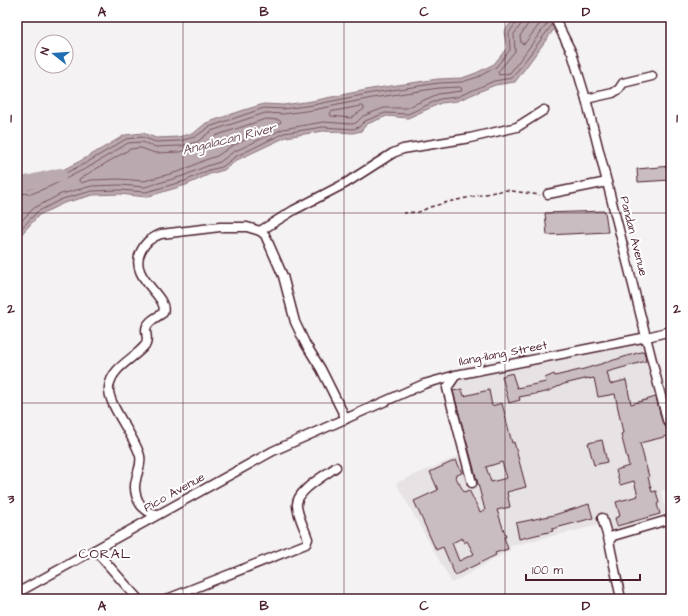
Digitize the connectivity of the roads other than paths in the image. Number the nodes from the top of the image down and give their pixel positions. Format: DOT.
graph roads {
  1 [pos="554,17"];
  2 [pos="652,76"];
  3 [pos="586,99"];
  4 [pos="544,110"];
  5 [pos="608,182"];
  6 [pos="548,194"];
  7 [pos="260,231"];
  8 [pos="671,331"];
  9 [pos="647,337"];
  10 [pos="456,375"];
  11 [pos="346,419"];
  12 [pos="671,425"];
  13 [pos="336,467"];
  14 [pos="472,483"];
  15 [pos="157,514"];
  16 [pos="602,518"];
  17 [pos="671,519"];
  18 [pos="609,541"];
  19 [pos="95,550"];
  20 [pos="17,593"];
  21 [pos="138,599"];
  22 [pos="168,599"];
  23 [pos="621,599"];
  1 -- 3 [label="street, Pandan Avenue"];
  2 -- 3 [label="street"];
  3 -- 5 [label="street, Pandan Avenue"];
  4 -- 7 [label="street"];
  5 -- 6 [label="street"];
  5 -- 9 [label="street, Pandan Avenue"];
  7 -- 11 [label="street"];
  7 -- 15 [label="street"];
  8 -- 9 [label="street, Ilang-ilang Street"];
  9 -- 10 [label="street, Ilang-ilang Street"];
  9 -- 12 [label="street, Pandan Avenue"];
  10 -- 11 [label="street, Ilang-ilang Street"];
  10 -- 14 [label="street"];
  11 -- 15 [label="street, Pico Avenue"];
  13 -- 22 [label="street"];
  15 -- 19 [label="street, Pico Avenue"];
  16 -- 18 [label="street"];
  17 -- 18 [label="street"];
  18 -- 23 [label="street"];
  19 -- 20 [label="street, Pico Avenue"];
  19 -- 21 [label="street"];
}
